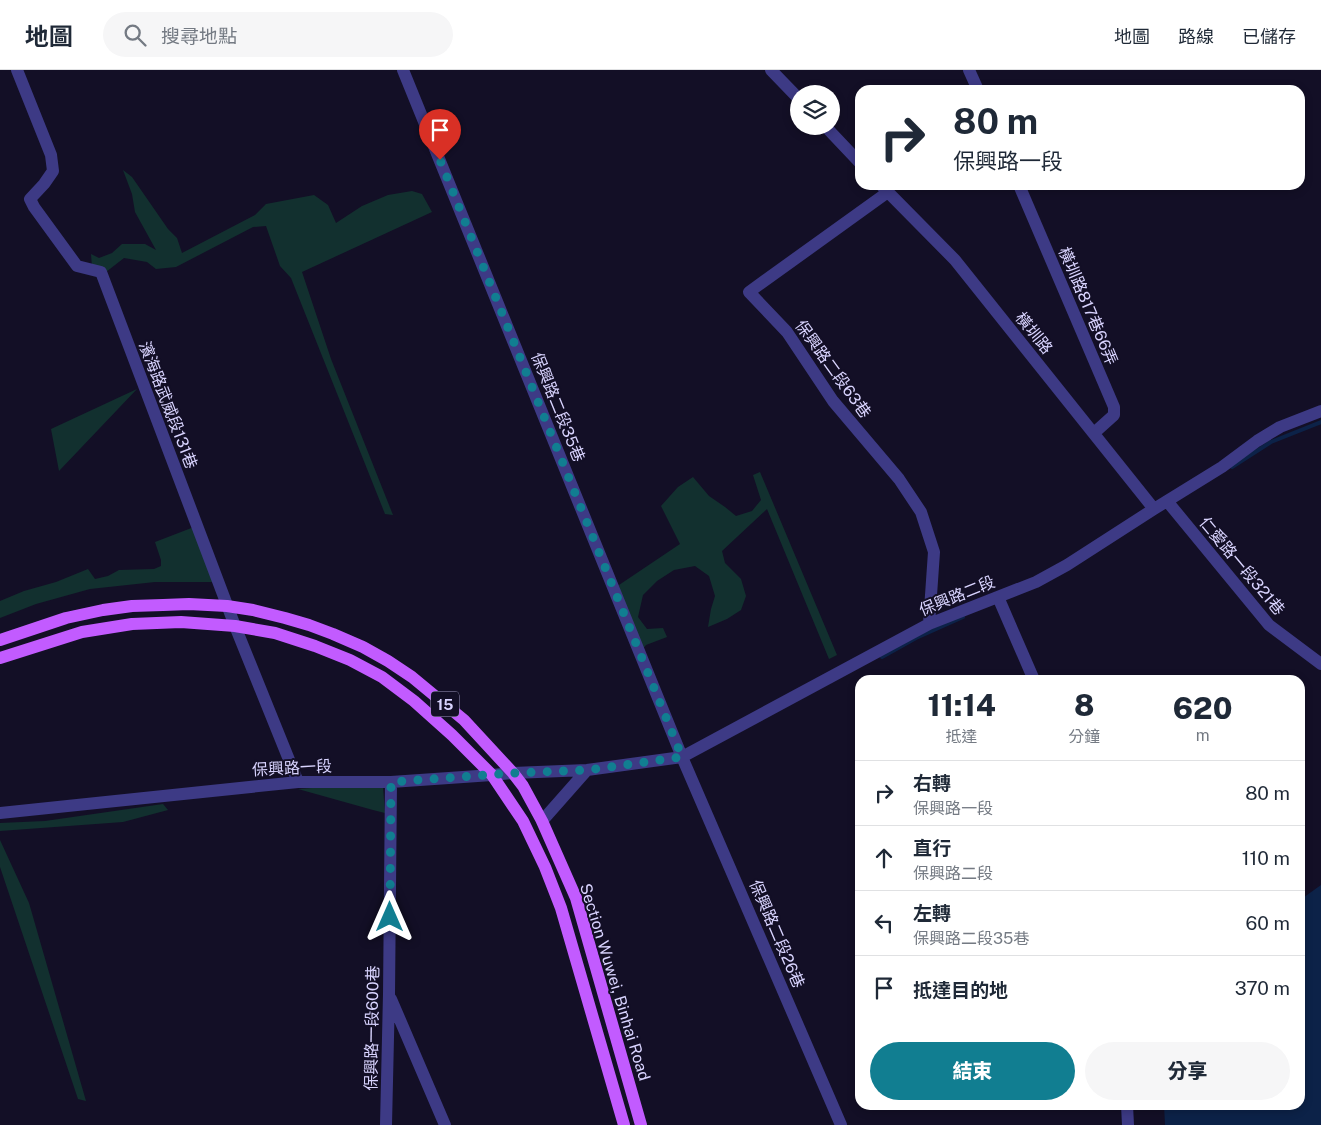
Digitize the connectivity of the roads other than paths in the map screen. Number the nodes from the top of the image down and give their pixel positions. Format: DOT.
graph roads {
  1 [pos="17,70"];
  2 [pos="403,70"];
  3 [pos="771,70"];
  4 [pos="969,70"];
  5 [pos="976,85"];
  6 [pos="790,90"];
  7 [pos="834,135"];
  8 [pos="855,158"];
  9 [pos="883,190"];
  10 [pos="885,190"];
  11 [pos="1021,190"];
  12 [pos="1321,411"];
  13 [pos="1094,433"];
  14 [pos="1167,501"];
  15 [pos="1154,509"];
  16 [pos="998,597"];
  17 [pos="227,606"];
  18 [pos="929,624"];
  19 [pos="235,626"];
  20 [pos="0,640"];
  21 [pos="6,655"];
  22 [pos="1321,664"];
  23 [pos="1032,675"];
  24 [pos="682,757"];
  25 [pos="588,770"];
  26 [pos="514,773"];
  27 [pos="492,775"];
  28 [pos="298,782"];
  29 [pos="391,782"];
  30 [pos="0,813"];
  31 [pos="542,822"];
  32 [pos="389,994"];
  33 [pos="1127,1110"];
  34 [pos="386,1125"];
  35 [pos="445,1125"];
  36 [pos="624,1125"];
  37 [pos="641,1125"];
  38 [pos="841,1125"];
  39 [pos="1128,1125"];
  1 -- 17 [label="street, 濱海路武威段131巷"];
  2 -- 24 [label="street, 保興路二段35巷"];
  3 -- 6 [label="street"];
  4 -- 5 [label="street"];
  7 -- 8 [label="street"];
  9 -- 18 [label="street, 保興路二段63巷"];
  10 -- 13 [label="street, 橫圳路"];
  11 -- 13 [label="street, 橫圳路817巷66弄"];
  12 -- 14 [label="street, 保興路二段"];
  13 -- 15 [label="street, 橫圳路"];
  14 -- 15 [label="street, 保興路二段"];
  14 -- 22 [label="street, 仁愛路一段321巷"];
  15 -- 16 [label="street, 保興路二段"];
  16 -- 18 [label="street, 保興路二段"];
  16 -- 23 [label="street"];
  17 -- 19 [label="street, 濱海路武威段131巷"];
  17 -- 20 [label="main road, Section Wuwei, Binhai Road / 15"];
  17 -- 26 [label="main road, Section Wuwei, Binhai Road / 15"];
  18 -- 24 [label="street, 保興路二段"];
  19 -- 21 [label="main road, Section Wuwei, Binhai Road / 15"];
  19 -- 27 [label="main road, Section Wuwei, Binhai Road / 15"];
  19 -- 28 [label="street, 濱海路武威段131巷"];
  24 -- 25 [label="street, 保興路二段"];
  24 -- 38 [label="street, 保興路二段26巷"];
  25 -- 26 [label="street, 保興路一段"];
  25 -- 31 [label="street"];
  26 -- 27 [label="street, 保興路一段"];
  26 -- 31 [label="main road, Section Wuwei, Binhai Road / 15"];
  27 -- 29 [label="street, 保興路一段"];
  27 -- 36 [label="main road, Section Wuwei, Binhai Road / 15"];
  28 -- 29 [label="street, 保興路一段"];
  28 -- 30 [label="street, 保興路一段"];
  29 -- 32 [label="street, 保興路一段600巷"];
  31 -- 37 [label="main road, Section Wuwei, Binhai Road / 15"];
  32 -- 34 [label="street, 保興路一段600巷"];
  32 -- 35 [label="street"];
  33 -- 39 [label="street"];
}
